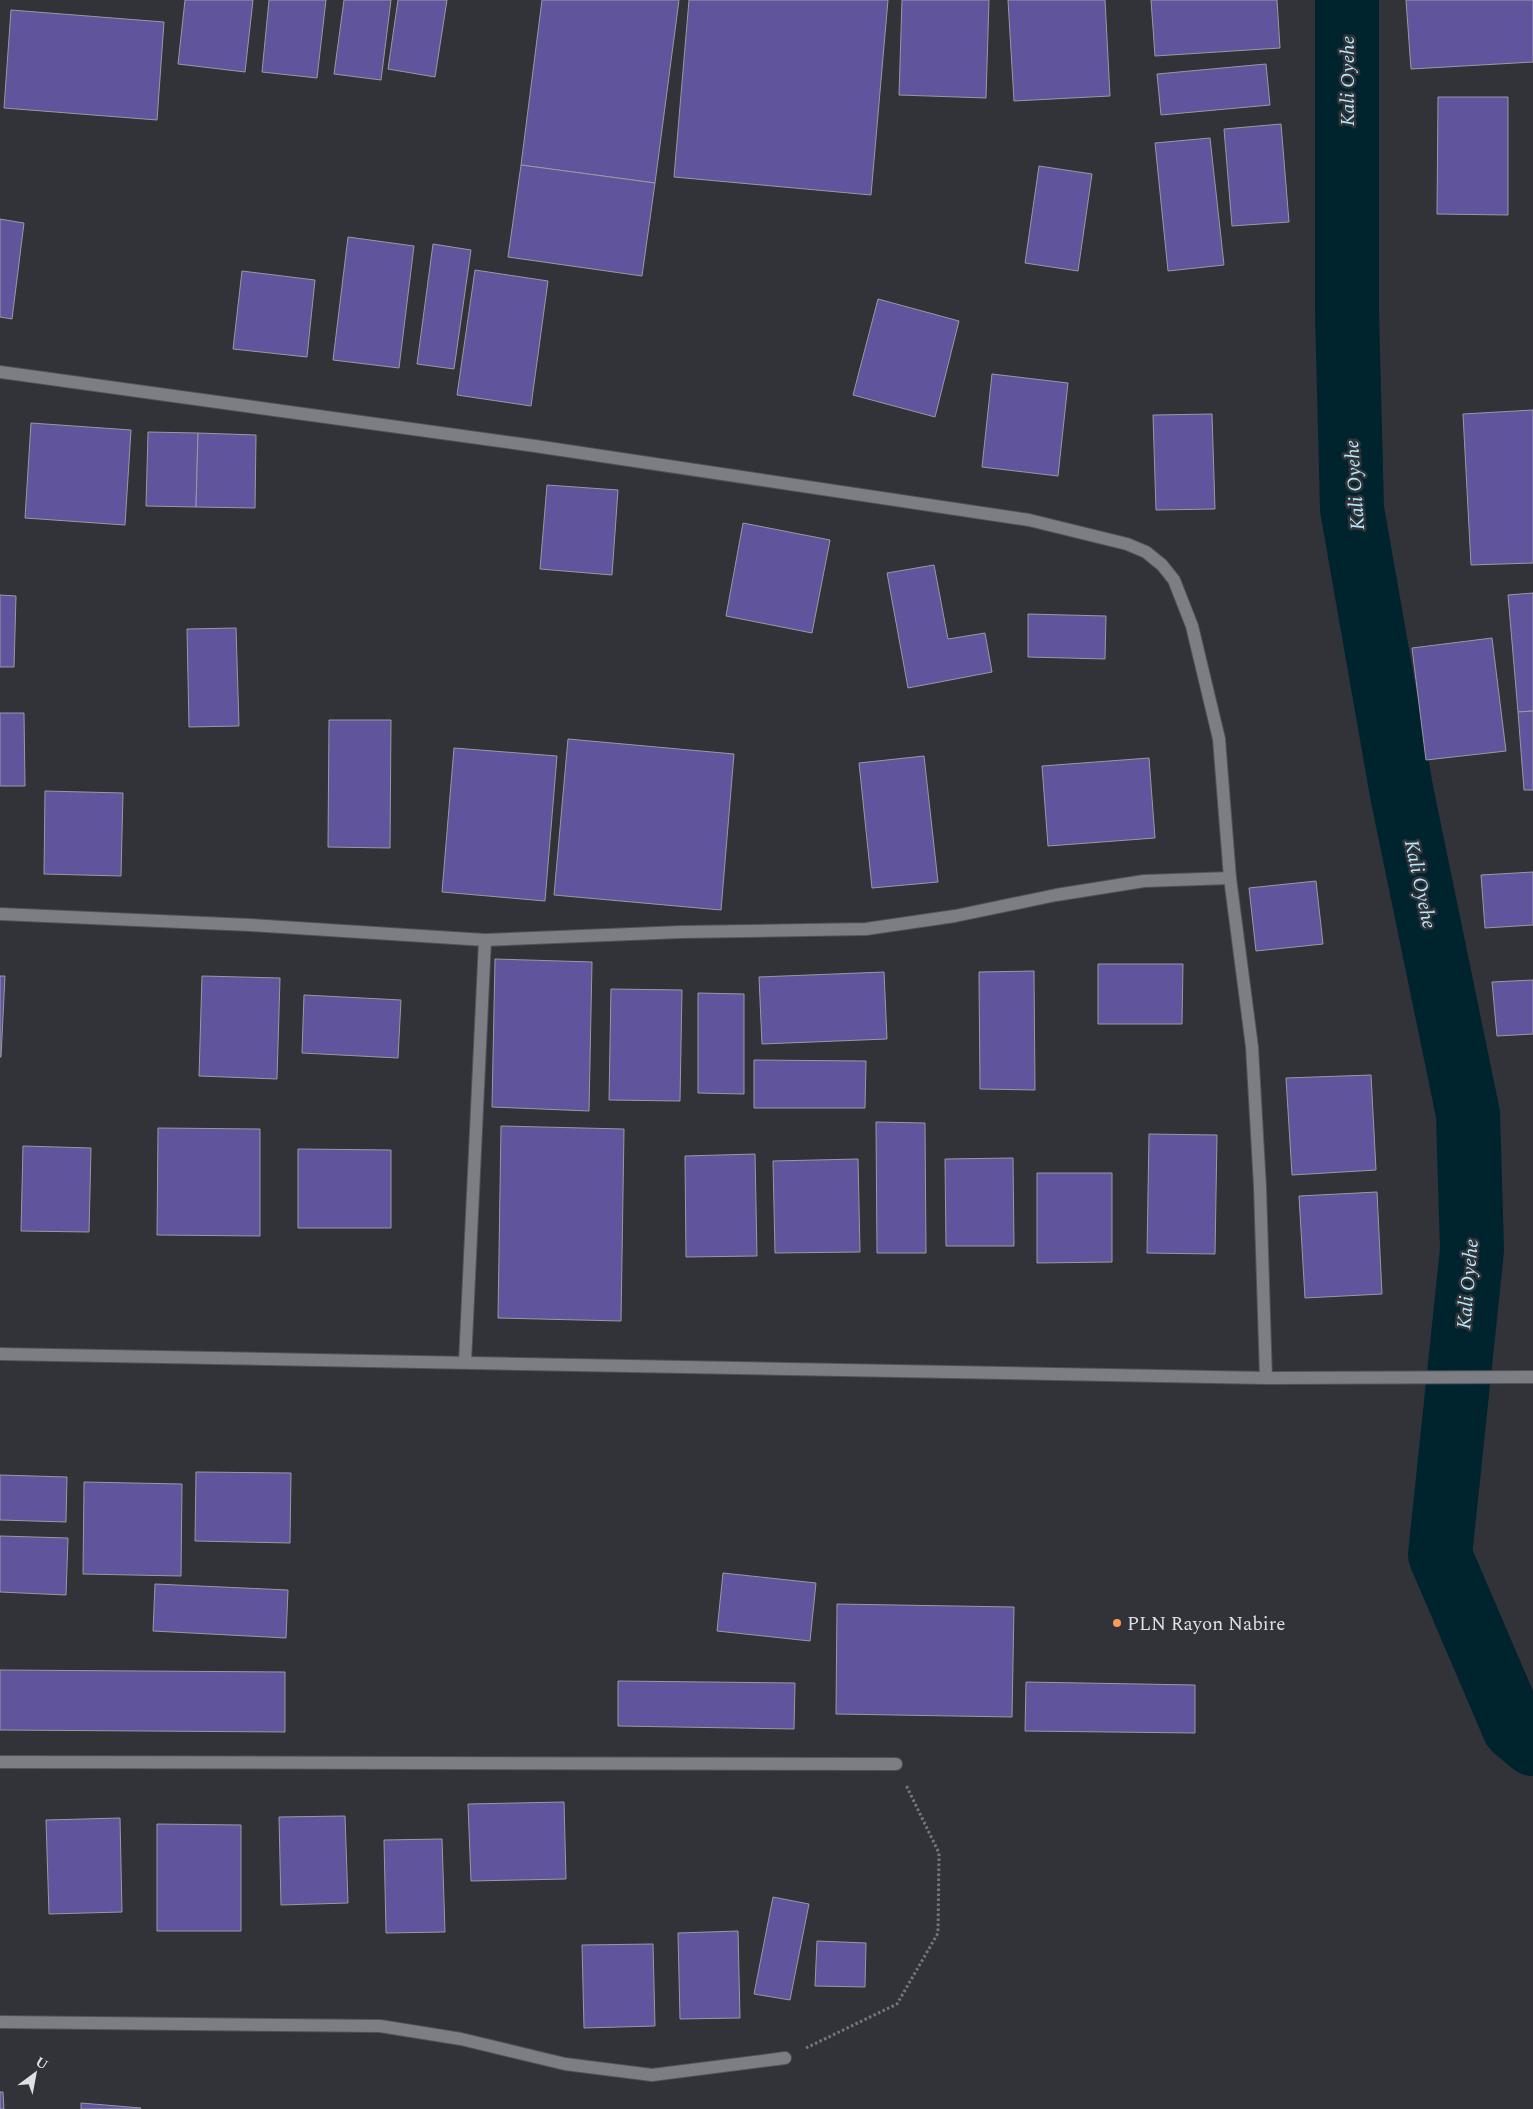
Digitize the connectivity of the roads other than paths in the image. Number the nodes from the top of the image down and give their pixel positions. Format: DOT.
graph roads {
  1 [pos="0,372"];
  2 [pos="1230,878"];
  3 [pos="0,914"];
  4 [pos="485,940"];
  5 [pos="0,1354"];
  6 [pos="465,1362"];
  7 [pos="1528,1377"];
  8 [pos="1266,1378"];
  9 [pos="0,1762"];
  10 [pos="896,1764"];
  11 [pos="0,2022"];
  12 [pos="785,2058"];
  1 -- 2 [label="street"];
  2 -- 4 [label="street"];
  2 -- 8 [label="street"];
  3 -- 4 [label="street"];
  4 -- 6 [label="street"];
  5 -- 6 [label="street"];
  6 -- 8 [label="street"];
  7 -- 8 [label="street"];
  9 -- 10 [label="street"];
  11 -- 12 [label="street"];
}
